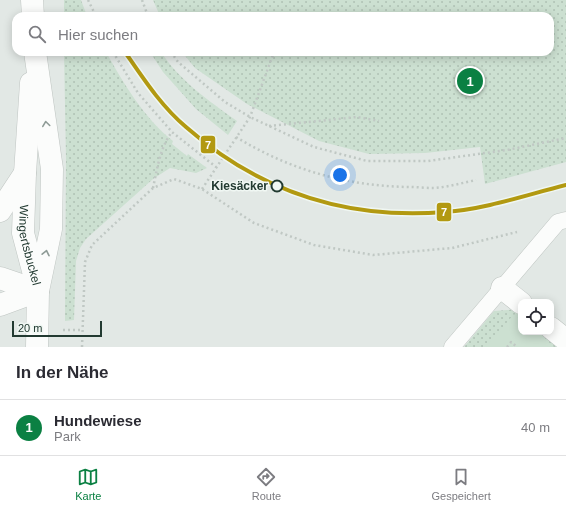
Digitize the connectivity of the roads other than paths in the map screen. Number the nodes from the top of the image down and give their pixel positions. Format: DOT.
graph roads {
  1 [pos="32,0"];
  2 [pos="33,12"];
  3 [pos="34,56"];
  4 [pos="35,56"];
  5 [pos="25,173"];
  6 [pos="0,211"];
  7 [pos="562,221"];
  8 [pos="0,278"];
  9 [pos="502,288"];
  10 [pos="38,291"];
  11 [pos="518,301"];
  12 [pos="0,305"];
  13 [pos="554,330"];
  14 [pos="566,340"];
  15 [pos="37,347"];
  16 [pos="452,347"];
  1 -- 2 [label="street"];
  3 -- 5 [label="street, Wingertsbuckel"];
  10 -- 4 [label="street, Wingertsbuckel, one-way"];
  5 -- 6 [label="street"];
  5 -- 10 [label="street, Wingertsbuckel"];
  7 -- 9 [label="lane"];
  8 -- 10 [label="street"];
  9 -- 11 [label="street"];
  9 -- 16 [label="lane"];
  10 -- 12 [label="street"];
  10 -- 15 [label="street"];
  13 -- 14 [label="street"];
}
